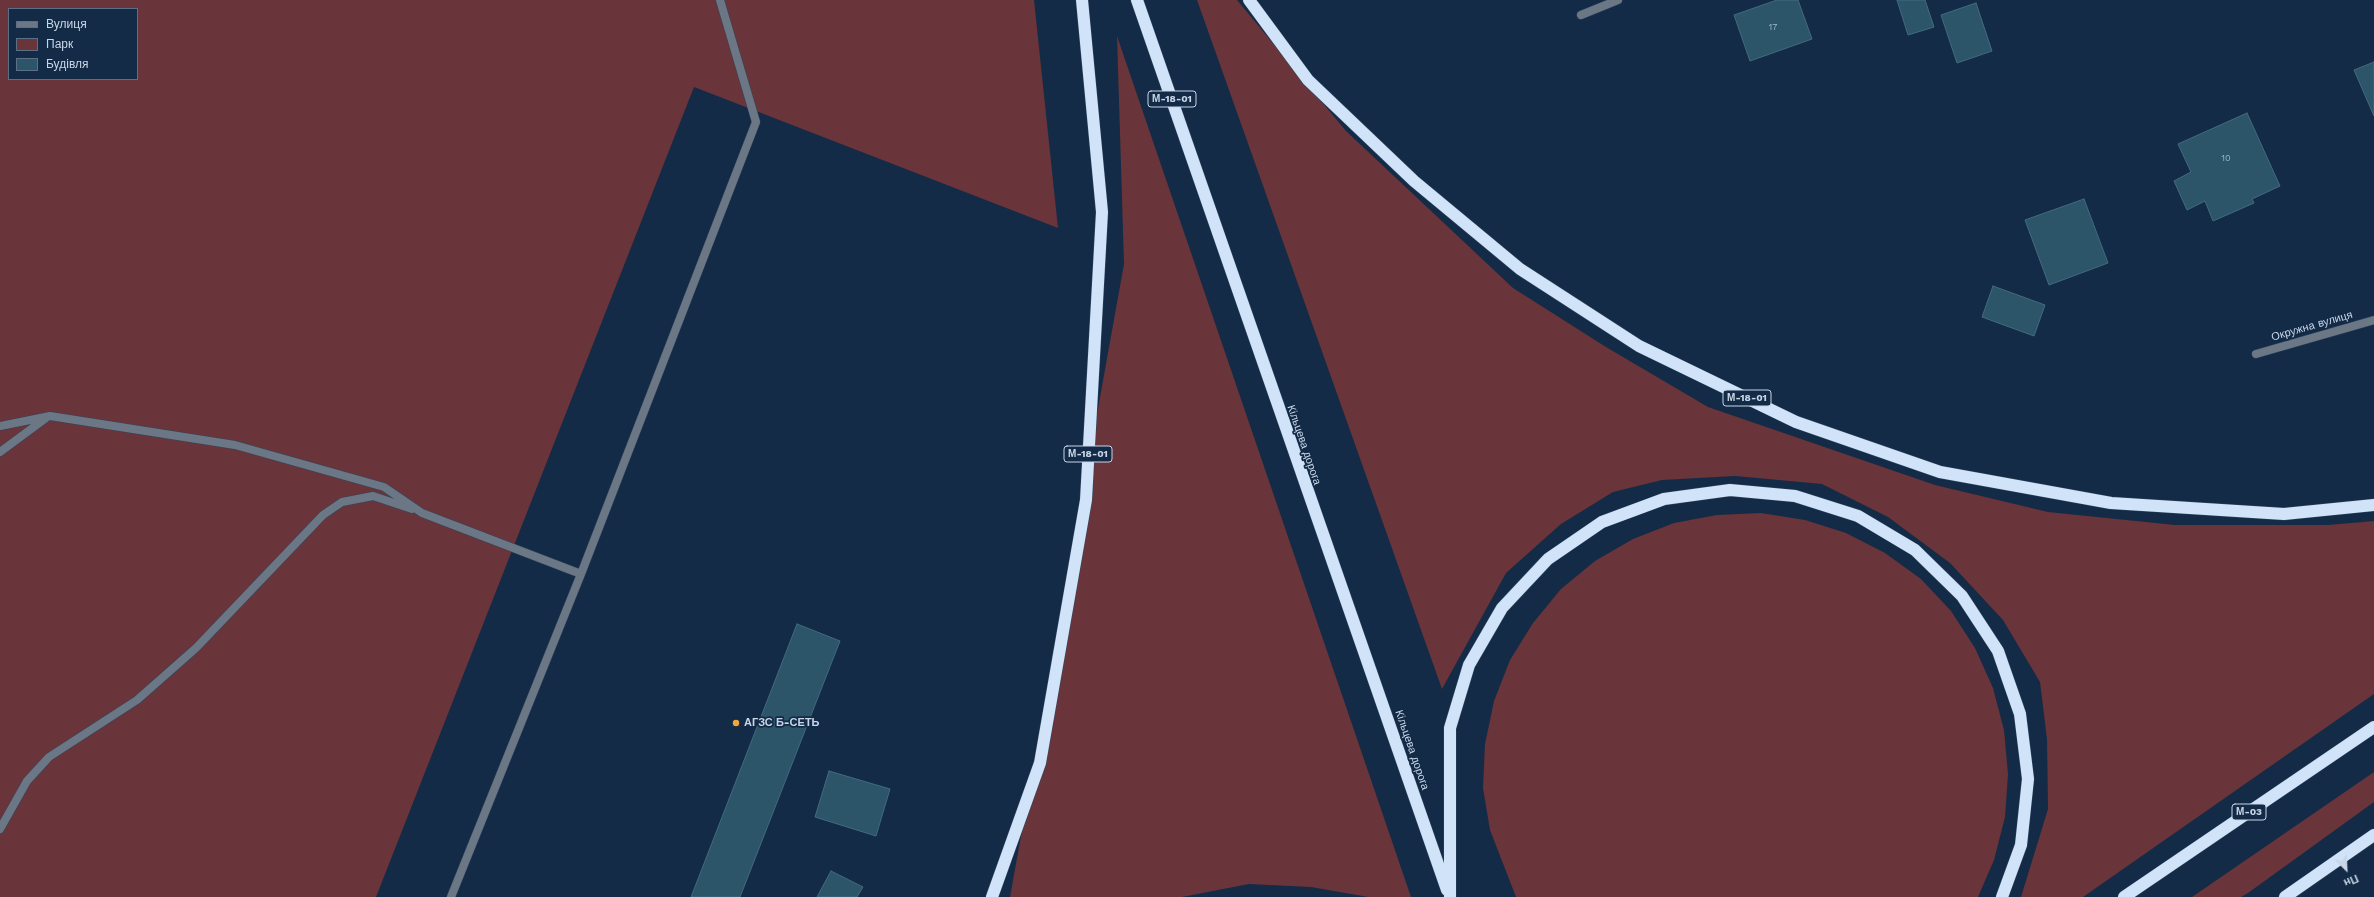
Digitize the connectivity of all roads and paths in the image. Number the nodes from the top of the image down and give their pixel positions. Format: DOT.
graph roads {
  1 [pos="720,0"];
  2 [pos="1082,0"];
  3 [pos="1137,0"];
  4 [pos="1249,0"];
  5 [pos="1618,0"];
  6 [pos="1581,15"];
  7 [pos="2374,320"];
  8 [pos="2256,354"];
  9 [pos="50,416"];
  10 [pos="0,426"];
  11 [pos="0,452"];
  12 [pos="2374,505"];
  13 [pos="422,513"];
  14 [pos="581,574"];
  15 [pos="2374,727"];
  16 [pos="0,829"];
  17 [pos="2374,835"];
  18 [pos="452,897"];
  19 [pos="992,897"];
  20 [pos="1450,897"];
  21 [pos="2002,897"];
  22 [pos="2124,897"];
  23 [pos="2285,897"];
  1 -- 14 [label="street"];
  2 -- 19 [label="highway, М-18-01"];
  3 -- 20 [label="highway, Кільцева дорога / М-18-01"];
  4 -- 12 [label="highway, М-18-01"];
  5 -- 6 [label="street"];
  7 -- 8 [label="street, Окружна вулиця"];
  9 -- 10 [label="street"];
  9 -- 11 [label="street"];
  9 -- 13 [label="street"];
  13 -- 14 [label="street"];
  13 -- 16 [label="street"];
  14 -- 18 [label="street"];
  15 -- 22 [label="highway, М-03"];
  17 -- 23 [label="highway"];
  20 -- 21 [label="highway"];
}
